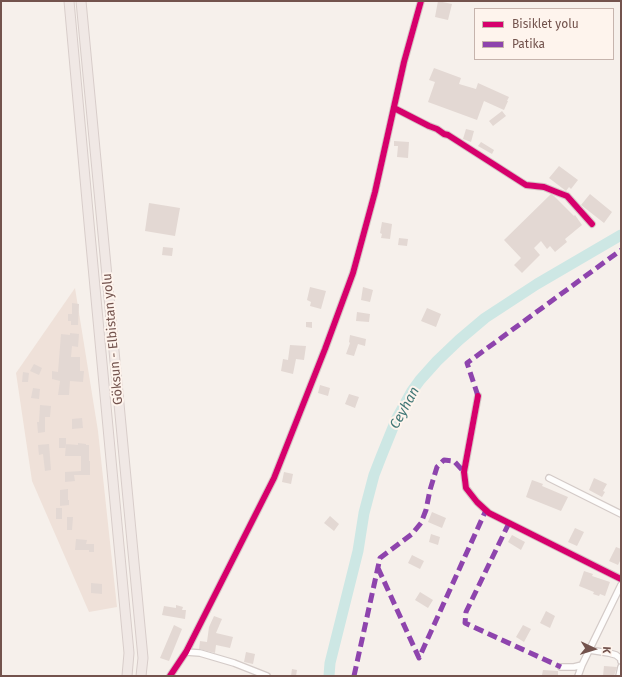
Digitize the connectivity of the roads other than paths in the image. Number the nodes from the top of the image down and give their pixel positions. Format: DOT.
graph roads {
  1 [pos="69,1"];
  2 [pos="81,1"];
  3 [pos="421,1"];
  4 [pos="394,108"];
  5 [pos="592,224"];
  6 [pos="478,396"];
  7 [pos="550,478"];
  8 [pos="621,514"];
  9 [pos="621,579"];
  10 [pos="621,585"];
  11 [pos="589,650"];
  12 [pos="186,652"];
  13 [pos="621,661"];
  14 [pos="582,665"];
  15 [pos="561,667"];
  16 [pos="621,667"];
  17 [pos="127,676"];
  18 [pos="141,676"];
  19 [pos="170,676"];
  20 [pos="267,676"];
  21 [pos="578,676"];
  22 [pos="619,676"];
  1 -- 17 [label="highway, Göksun - Elbistan yolu"];
  2 -- 18 [label="highway, Göksun - Elbistan yolu"];
  3 -- 4 [label="street"];
  4 -- 5 [label="street"];
  4 -- 12 [label="street"];
  6 -- 9 [label="street"];
  7 -- 8 [label="street"];
  10 -- 11 [label="street"];
  11 -- 13 [label="street"];
  11 -- 14 [label="street"];
  12 -- 19 [label="street"];
  12 -- 20 [label="street"];
  14 -- 15 [label="street"];
  14 -- 21 [label="street"];
  16 -- 22 [label="street"];
}
